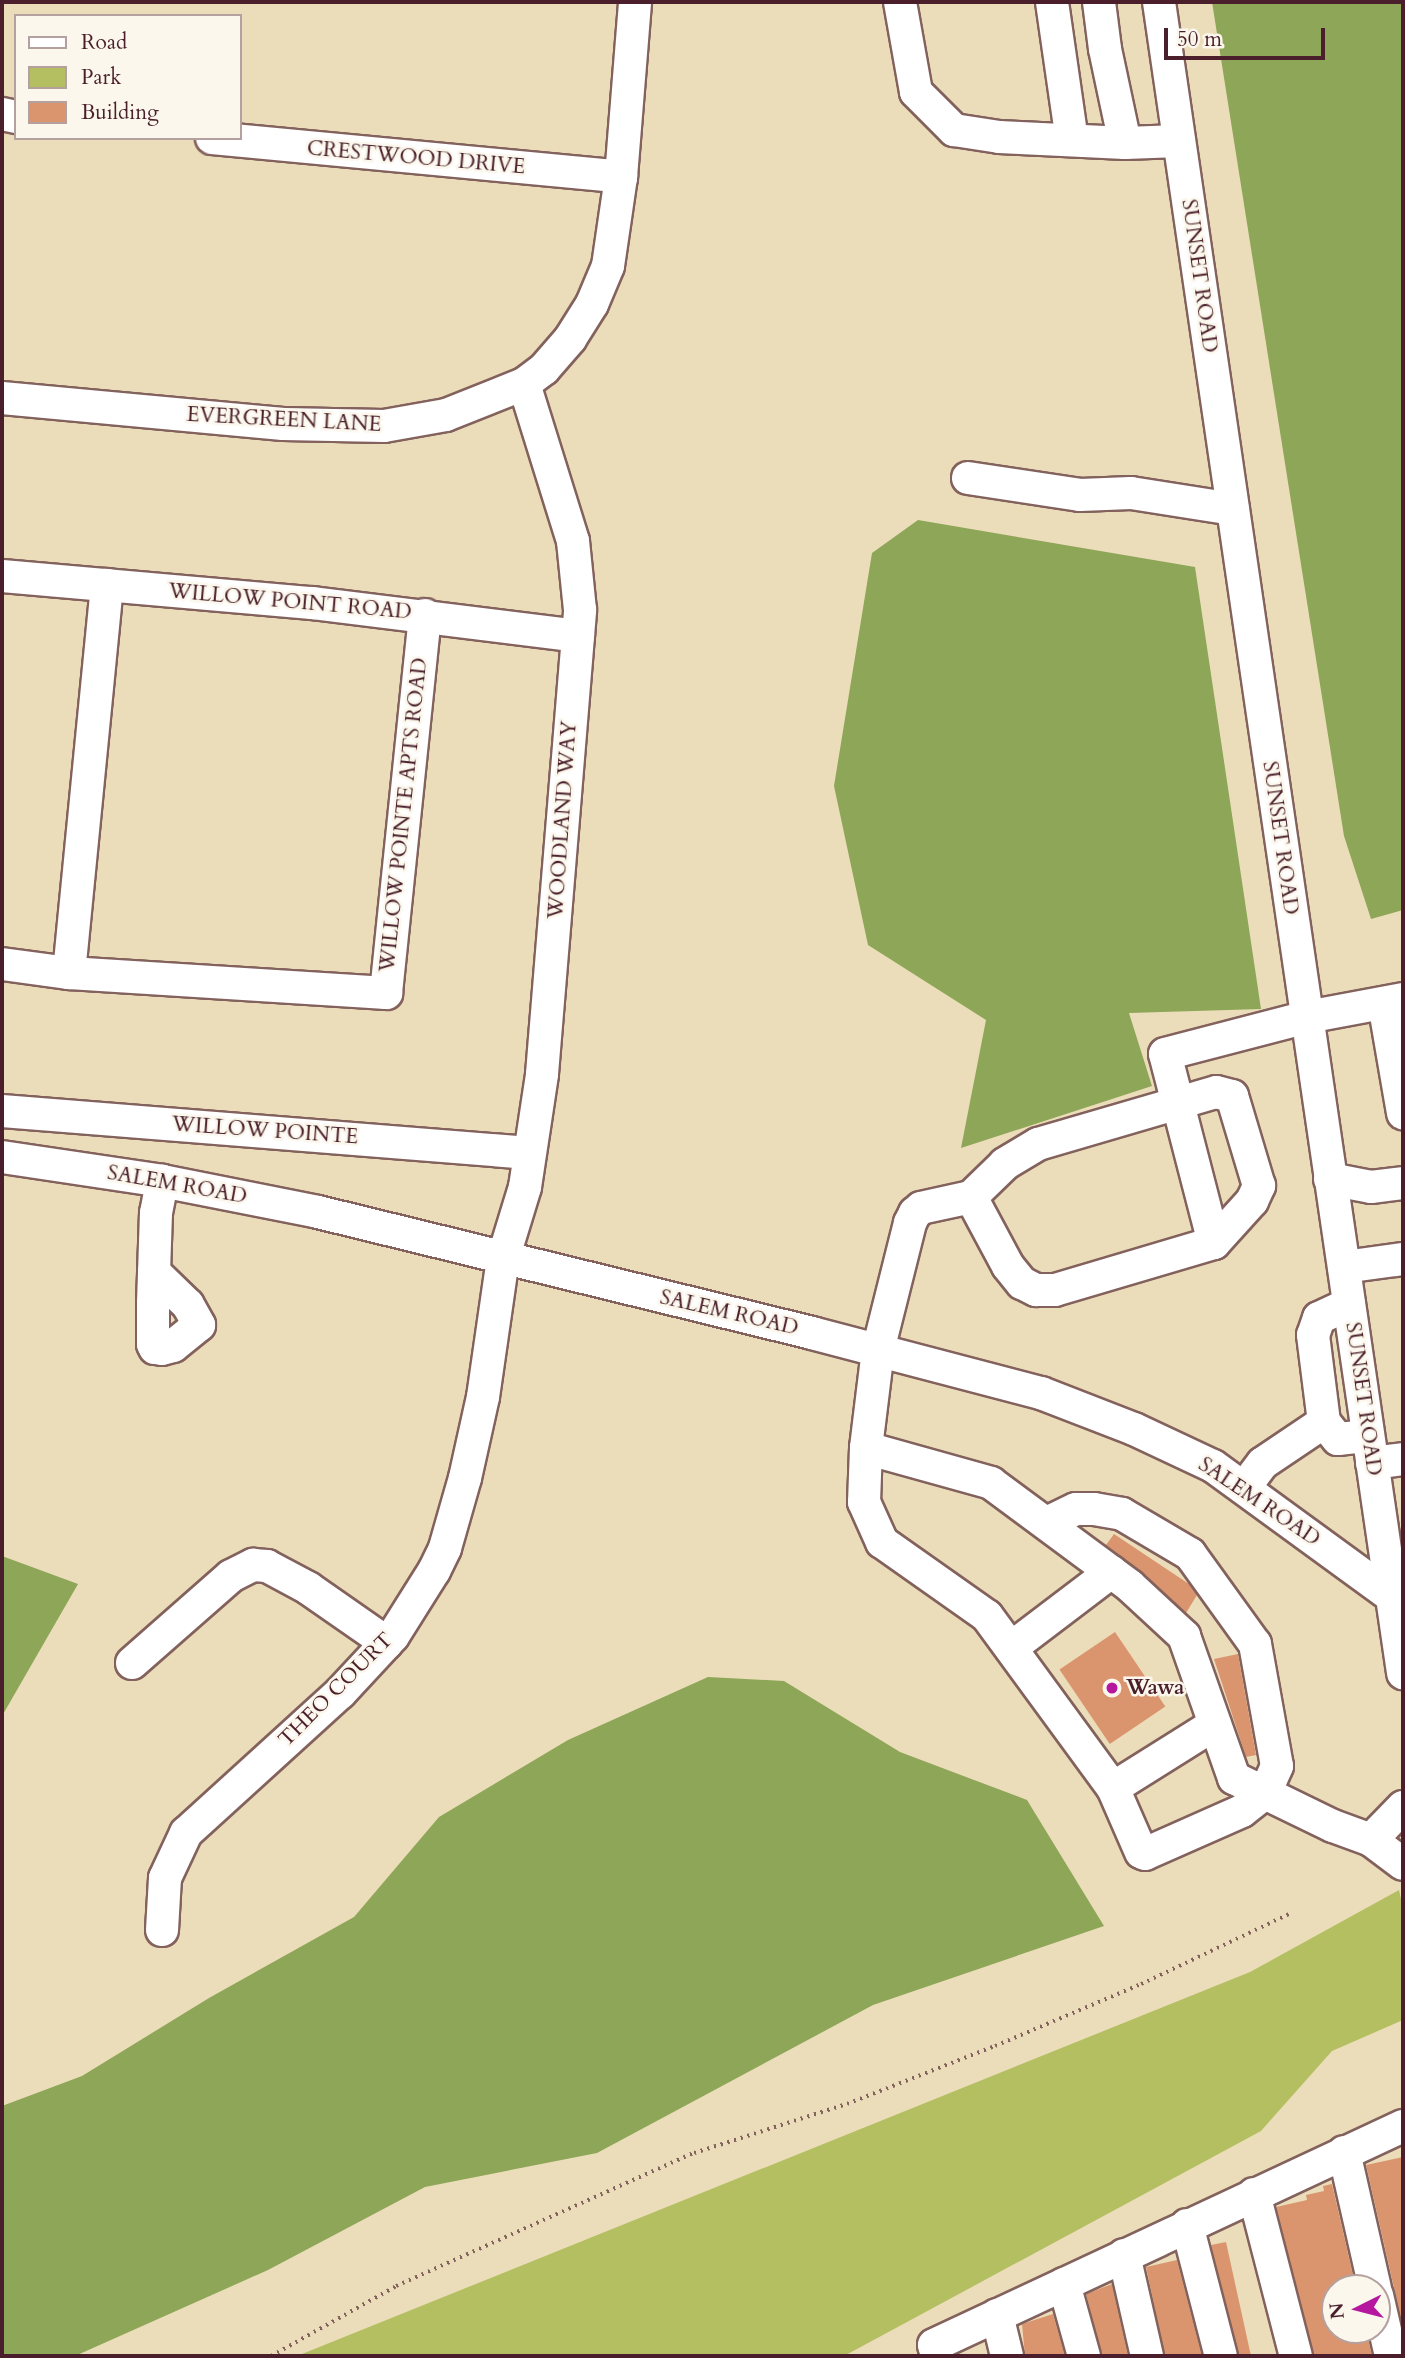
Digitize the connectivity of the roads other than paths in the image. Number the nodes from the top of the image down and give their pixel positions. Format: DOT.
graph roads {
  1 [pos="635,2"];
  2 [pos="900,2"];
  3 [pos="1052,2"];
  4 [pos="1099,2"];
  5 [pos="1159,2"];
  6 [pos="233,140"];
  7 [pos="1072,140"];
  8 [pos="1179,141"];
  9 [pos="1125,143"];
  10 [pos="621,177"];
  11 [pos="524,384"];
  12 [pos="2,398"];
  13 [pos="968,478"];
  14 [pos="1233,509"];
  15 [pos="2,576"];
  16 [pos="107,585"];
  17 [pos="425,615"];
  18 [pos="578,636"];
  19 [pos="2,964"];
  20 [pos="69,972"];
  21 [pos="1394,1001"];
  22 [pos="1307,1017"];
  23 [pos="1177,1101"];
  24 [pos="2,1111"];
  25 [pos="1403,1113"];
  26 [pos="529,1153"];
  27 [pos="2,1157"];
  28 [pos="1331,1179"];
  29 [pos="162,1181"];
  30 [pos="1403,1183"];
  31 [pos="971,1197"];
  32 [pos="1214,1242"];
  33 [pos="503,1259"];
  34 [pos="1403,1259"];
  35 [pos="1344,1267"];
  36 [pos="154,1272"];
  37 [pos="1349,1304"];
  38 [pos="878,1350"];
  39 [pos="1324,1422"];
  40 [pos="866,1448"];
  41 [pos="1370,1449"];
  42 [pos="1403,1459"];
  43 [pos="1244,1488"];
  44 [pos="1047,1523"];
  45 [pos="1111,1572"];
  46 [pos="1397,1601"];
  47 [pos="1230,1610"];
  48 [pos="1184,1636"];
  49 [pos="387,1643"];
  50 [pos="1011,1648"];
  51 [pos="132,1663"];
  52 [pos="1403,1673"];
  53 [pos="1215,1724"];
  54 [pos="1113,1788"];
  55 [pos="1265,1793"];
  56 [pos="1403,1807"];
  57 [pos="1371,1840"];
  58 [pos="1403,1864"];
  59 [pos="162,1930"];
  60 [pos="1403,2126"];
  61 [pos="1344,2152"];
  62 [pos="1254,2194"];
  63 [pos="1187,2225"];
  64 [pos="1124,2255"];
  65 [pos="1372,2274"];
  66 [pos="1064,2284"];
  67 [pos="998,2315"];
  68 [pos="926,2352"];
  69 [pos="1007,2356"];
  70 [pos="1084,2356"];
  71 [pos="1147,2356"];
  72 [pos="1221,2356"];
  73 [pos="1296,2356"];
  1 -- 10 [label="street, EVERGREEN LANE"];
  2 -- 7 [label="street"];
  3 -- 7 [label="street"];
  4 -- 9 [label="street"];
  5 -- 8 [label="street, SUNSET ROAD"];
  6 -- 10 [label="street, CRESTWOOD DRIVE"];
  7 -- 9 [label="street"];
  8 -- 9 [label="street"];
  8 -- 14 [label="street, SUNSET ROAD"];
  10 -- 11 [label="street, EVERGREEN LANE"];
  11 -- 12 [label="street, EVERGREEN LANE"];
  11 -- 18 [label="street, WOODLAND WAY"];
  13 -- 14 [label="street"];
  14 -- 22 [label="street, SUNSET ROAD"];
  15 -- 16 [label="street, WILLOW POINT ROAD"];
  16 -- 17 [label="street, WILLOW POINT ROAD"];
  16 -- 20 [label="street"];
  17 -- 18 [label="street, WILLOW POINT ROAD"];
  17 -- 20 [label="street, WILLOW POINTE APTS ROAD"];
  18 -- 26 [label="street, WOODLAND WAY"];
  19 -- 20 [label="street"];
  21 -- 22 [label="street"];
  21 -- 25 [label="street"];
  22 -- 23 [label="street"];
  22 -- 28 [label="street, SUNSET ROAD"];
  23 -- 31 [label="street"];
  23 -- 32 [label="street"];
  23 -- 32 [label="street"];
  24 -- 26 [label="street, WILLOW POINTE"];
  26 -- 33 [label="street, WOODLAND WAY"];
  27 -- 29 [label="street, SALEM ROAD"];
  28 -- 30 [label="street"];
  28 -- 35 [label="street, SUNSET ROAD"];
  29 -- 33 [label="street, SALEM ROAD"];
  29 -- 36 [label="street"];
  31 -- 32 [label="street"];
  31 -- 38 [label="street"];
  33 -- 38 [label="street, SALEM ROAD"];
  33 -- 49 [label="street, THEO COURT"];
  34 -- 35 [label="street"];
  35 -- 37 [label="street, SUNSET ROAD"];
  37 -- 39 [label="street"];
  37 -- 41 [label="street, SUNSET ROAD"];
  38 -- 40 [label="street"];
  38 -- 43 [label="street, SALEM ROAD"];
  39 -- 41 [label="street"];
  39 -- 43 [label="street"];
  40 -- 44 [label="street"];
  40 -- 50 [label="street"];
  41 -- 42 [label="street"];
  41 -- 46 [label="street, SUNSET ROAD"];
  43 -- 46 [label="street, SALEM ROAD"];
  44 -- 45 [label="street"];
  44 -- 47 [label="street"];
  45 -- 48 [label="street"];
  45 -- 50 [label="street"];
  46 -- 52 [label="street, SUNSET ROAD"];
  47 -- 48 [label="street"];
  47 -- 55 [label="street"];
  48 -- 53 [label="street"];
  49 -- 51 [label="street"];
  49 -- 59 [label="street, THEO COURT"];
  50 -- 54 [label="street"];
  53 -- 54 [label="street"];
  53 -- 55 [label="street"];
  54 -- 55 [label="street"];
  55 -- 57 [label="street"];
  56 -- 57 [label="street"];
  57 -- 58 [label="street"];
  60 -- 61 [label="street"];
  61 -- 62 [label="street"];
  61 -- 65 [label="street"];
  62 -- 63 [label="street"];
  62 -- 73 [label="street"];
  63 -- 64 [label="street"];
  63 -- 72 [label="street"];
  64 -- 66 [label="street"];
  64 -- 71 [label="street"];
  66 -- 67 [label="street"];
  66 -- 70 [label="street"];
  67 -- 68 [label="street"];
  67 -- 69 [label="street"];
}
